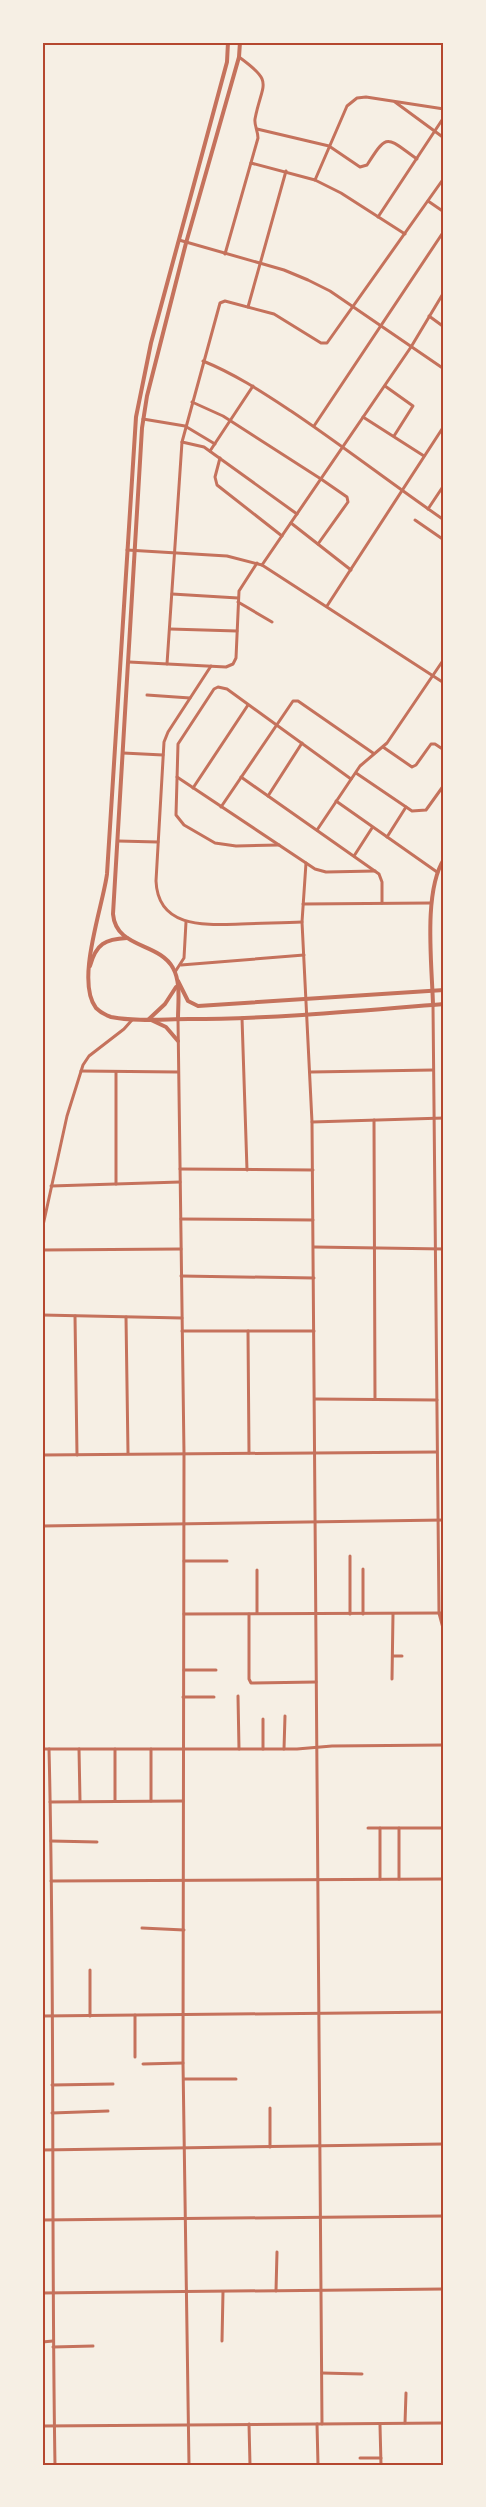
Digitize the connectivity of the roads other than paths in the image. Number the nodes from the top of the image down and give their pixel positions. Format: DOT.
graph roads {
  1 [pos="228,42"];
  2 [pos="240,42"];
  3 [pos="239,57"];
  4 [pos="394,101"];
  5 [pos="444,109"];
  6 [pos="444,117"];
  7 [pos="257,129"];
  8 [pos="435,131"];
  9 [pos="444,138"];
  10 [pos="329,146"];
  11 [pos="417,159"];
  12 [pos="251,163"];
  13 [pos="286,171"];
  14 [pos="444,178"];
  15 [pos="315,180"];
  16 [pos="428,201"];
  17 [pos="444,212"];
  18 [pos="378,217"];
  19 [pos="444,231"];
  20 [pos="405,234"];
  21 [pos="178,240"];
  22 [pos="186,243"];
  23 [pos="225,254"];
  24 [pos="260,264"];
  25 [pos="444,292"];
  26 [pos="248,307"];
  27 [pos="353,307"];
  28 [pos="429,316"];
  29 [pos="381,326"];
  30 [pos="444,327"];
  31 [pos="411,347"];
  32 [pos="203,361"];
  33 [pos="444,369"];
  34 [pos="253,386"];
  35 [pos="385,386"];
  36 [pos="192,402"];
  37 [pos="363,417"];
  38 [pos="143,419"];
  39 [pos="230,420"];
  40 [pos="185,426"];
  41 [pos="314,426"];
  42 [pos="444,426"];
  43 [pos="394,436"];
  44 [pos="182,441"];
  45 [pos="215,444"];
  46 [pos="343,447"];
  47 [pos="210,451"];
  48 [pos="424,456"];
  49 [pos="220,458"];
  50 [pos="321,479"];
  51 [pos="444,485"];
  52 [pos="402,491"];
  53 [pos="428,509"];
  54 [pos="297,513"];
  55 [pos="415,520"];
  56 [pos="444,520"];
  57 [pos="291,523"];
  58 [pos="282,536"];
  59 [pos="444,540"];
  60 [pos="318,544"];
  61 [pos="127,550"];
  62 [pos="135,550"];
  63 [pos="174,552"];
  64 [pos="257,563"];
  65 [pos="262,565"];
  66 [pos="351,570"];
  67 [pos="172,594"];
  68 [pos="238,600"];
  69 [pos="327,606"];
  70 [pos="272,622"];
  71 [pos="170,628"];
  72 [pos="237,631"];
  73 [pos="444,659"];
  74 [pos="129,662"];
  75 [pos="167,664"];
  76 [pos="212,666"];
  77 [pos="433,676"];
  78 [pos="444,683"];
  79 [pos="147,695"];
  80 [pos="190,698"];
  81 [pos="248,705"];
  82 [pos="276,724"];
  83 [pos="302,743"];
  84 [pos="383,747"];
  85 [pos="444,750"];
  86 [pos="123,753"];
  87 [pos="373,753"];
  88 [pos="163,755"];
  89 [pos="356,772"];
  90 [pos="176,777"];
  91 [pos="241,777"];
  92 [pos="351,779"];
  93 [pos="444,785"];
  94 [pos="193,789"];
  95 [pos="267,796"];
  96 [pos="336,801"];
  97 [pos="221,807"];
  98 [pos="406,807"];
  99 [pos="373,827"];
  100 [pos="317,830"];
  101 [pos="387,837"];
  102 [pos="118,841"];
  103 [pos="158,842"];
  104 [pos="279,845"];
  105 [pos="354,856"];
  106 [pos="444,859"];
  107 [pos="306,863"];
  108 [pos="375,871"];
  109 [pos="437,872"];
  110 [pos="444,885"];
  111 [pos="382,903"];
  112 [pos="431,903"];
  113 [pos="303,904"];
  114 [pos="186,922"];
  115 [pos="302,922"];
  116 [pos="128,938"];
  117 [pos="304,955"];
  118 [pos="181,965"];
  119 [pos="175,972"];
  120 [pos="89,973"];
  121 [pos="177,982"];
  122 [pos="444,990"];
  123 [pos="432,991"];
  124 [pos="307,999"];
  125 [pos="444,1004"];
  126 [pos="433,1005"];
  127 [pos="308,1014"];
  128 [pos="242,1018"];
  129 [pos="133,1019"];
  130 [pos="149,1019"];
  131 [pos="178,1019"];
  132 [pos="444,1024"];
  133 [pos="178,1041"];
  134 [pos="434,1070"];
  135 [pos="81,1071"];
  136 [pos="116,1072"];
  137 [pos="178,1072"];
  138 [pos="311,1072"];
  139 [pos="434,1118"];
  140 [pos="444,1118"];
  141 [pos="374,1120"];
  142 [pos="312,1122"];
  143 [pos="180,1169"];
  144 [pos="247,1170"];
  145 [pos="313,1170"];
  146 [pos="180,1182"];
  147 [pos="116,1184"];
  148 [pos="51,1186"];
  149 [pos="181,1219"];
  150 [pos="313,1220"];
  151 [pos="42,1230"];
  152 [pos="313,1247"];
  153 [pos="375,1248"];
  154 [pos="181,1249"];
  155 [pos="435,1249"];
  156 [pos="444,1249"];
  157 [pos="42,1250"];
  158 [pos="182,1276"];
  159 [pos="314,1278"];
  160 [pos="42,1315"];
  161 [pos="75,1316"];
  162 [pos="126,1317"];
  163 [pos="182,1318"];
  164 [pos="182,1331"];
  165 [pos="248,1331"];
  166 [pos="314,1331"];
  167 [pos="315,1399"];
  168 [pos="375,1399"];
  169 [pos="436,1400"];
  170 [pos="316,1452"];
  171 [pos="437,1452"];
  172 [pos="128,1453"];
  173 [pos="184,1453"];
  174 [pos="249,1453"];
  175 [pos="42,1455"];
  176 [pos="77,1455"];
  177 [pos="439,1520"];
  178 [pos="444,1520"];
  179 [pos="316,1522"];
  180 [pos="184,1524"];
  181 [pos="42,1526"];
  182 [pos="350,1556"];
  183 [pos="184,1561"];
  184 [pos="227,1561"];
  185 [pos="363,1569"];
  186 [pos="257,1570"];
  187 [pos="442,1613"];
  188 [pos="184,1614"];
  189 [pos="249,1614"];
  190 [pos="257,1614"];
  191 [pos="316,1614"];
  192 [pos="350,1614"];
  193 [pos="363,1614"];
  194 [pos="393,1614"];
  195 [pos="444,1627"];
  196 [pos="393,1656"];
  197 [pos="402,1656"];
  198 [pos="184,1670"];
  199 [pos="216,1670"];
  200 [pos="444,1677"];
  201 [pos="392,1679"];
  202 [pos="316,1682"];
  203 [pos="214,1696"];
  204 [pos="238,1696"];
  205 [pos="183,1697"];
  206 [pos="285,1716"];
  207 [pos="263,1719"];
  208 [pos="444,1745"];
  209 [pos="316,1748"];
  210 [pos="42,1749"];
  211 [pos="49,1749"];
  212 [pos="79,1749"];
  213 [pos="115,1749"];
  214 [pos="151,1749"];
  215 [pos="184,1749"];
  216 [pos="239,1749"];
  217 [pos="263,1749"];
  218 [pos="284,1749"];
  219 [pos="80,1801"];
  220 [pos="115,1801"];
  221 [pos="151,1801"];
  222 [pos="50,1802"];
  223 [pos="183,1802"];
  224 [pos="368,1828"];
  225 [pos="380,1828"];
  226 [pos="399,1828"];
  227 [pos="443,1828"];
  228 [pos="51,1841"];
  229 [pos="97,1842"];
  230 [pos="319,1879"];
  231 [pos="380,1879"];
  232 [pos="399,1879"];
  233 [pos="443,1879"];
  234 [pos="184,1880"];
  235 [pos="51,1881"];
  236 [pos="142,1928"];
  237 [pos="184,1930"];
  238 [pos="90,1970"];
  239 [pos="444,1974"];
  240 [pos="444,2007"];
  241 [pos="444,2012"];
  242 [pos="184,2014"];
  243 [pos="320,2014"];
  244 [pos="135,2015"];
  245 [pos="42,2016"];
  246 [pos="53,2016"];
  247 [pos="90,2016"];
  248 [pos="444,2030"];
  249 [pos="135,2057"];
  250 [pos="183,2062"];
  251 [pos="143,2064"];
  252 [pos="444,2064"];
  253 [pos="183,2079"];
  254 [pos="236,2079"];
  255 [pos="51,2085"];
  256 [pos="113,2085"];
  257 [pos="270,2108"];
  258 [pos="108,2111"];
  259 [pos="52,2113"];
  260 [pos="444,2144"];
  261 [pos="321,2145"];
  262 [pos="186,2147"];
  263 [pos="270,2147"];
  264 [pos="53,2149"];
  265 [pos="42,2150"];
  266 [pos="444,2216"];
  267 [pos="321,2218"];
  268 [pos="186,2219"];
  269 [pos="42,2220"];
  270 [pos="53,2220"];
  271 [pos="277,2252"];
  272 [pos="444,2289"];
  273 [pos="276,2291"];
  274 [pos="321,2291"];
  275 [pos="186,2292"];
  276 [pos="223,2292"];
  277 [pos="42,2293"];
  278 [pos="52,2293"];
  279 [pos="53,2341"];
  280 [pos="222,2341"];
  281 [pos="42,2342"];
  282 [pos="93,2346"];
  283 [pos="53,2347"];
  284 [pos="322,2373"];
  285 [pos="362,2374"];
  286 [pos="406,2393"];
  287 [pos="405,2423"];
  288 [pos="444,2423"];
  289 [pos="189,2424"];
  290 [pos="249,2424"];
  291 [pos="320,2424"];
  292 [pos="380,2425"];
  293 [pos="42,2426"];
  294 [pos="55,2426"];
  295 [pos="360,2458"];
  296 [pos="381,2458"];
  297 [pos="346,2464"];
  298 [pos="56,2465"];
  299 [pos="189,2465"];
  300 [pos="250,2465"];
  301 [pos="318,2465"];
  302 [pos="327,2465"];
  303 [pos="381,2465"];
  1 -- 21 [label="street"];
  2 -- 3 [label="street"];
  3 -- 7 [label="street"];
  3 -- 22 [label="street"];
  4 -- 5 [label="street"];
  4 -- 8 [label="street"];
  4 -- 10 [label="street"];
  6 -- 8 [label="street"];
  7 -- 10 [label="street"];
  7 -- 12 [label="street"];
  8 -- 9 [label="street"];
  8 -- 11 [label="street"];
  10 -- 11 [label="street"];
  10 -- 15 [label="street"];
  11 -- 18 [label="street"];
  12 -- 13 [label="street"];
  12 -- 23 [label="street"];
  13 -- 15 [label="street"];
  13 -- 24 [label="street"];
  14 -- 16 [label="street"];
  15 -- 18 [label="street"];
  16 -- 17 [label="street"];
  16 -- 20 [label="street"];
  18 -- 20 [label="street"];
  19 -- 29 [label="street"];
  20 -- 27 [label="street"];
  21 -- 22 [label="street"];
  21 -- 61 [label="street"];
  22 -- 23 [label="street"];
  22 -- 38 [label="street"];
  23 -- 24 [label="street"];
  24 -- 26 [label="street"];
  24 -- 27 [label="street"];
  25 -- 28 [label="street"];
  26 -- 27 [label="street"];
  26 -- 32 [label="street"];
  27 -- 29 [label="street"];
  28 -- 30 [label="street"];
  28 -- 31 [label="street"];
  29 -- 31 [label="street"];
  29 -- 41 [label="street"];
  31 -- 33 [label="street"];
  31 -- 35 [label="street"];
  32 -- 34 [label="street"];
  32 -- 36 [label="street"];
  34 -- 39 [label="street"];
  34 -- 41 [label="street"];
  35 -- 37 [label="street"];
  35 -- 43 [label="street"];
  36 -- 39 [label="street"];
  36 -- 40 [label="street"];
  37 -- 43 [label="street"];
  37 -- 46 [label="street"];
  38 -- 40 [label="street"];
  38 -- 62 [label="street"];
  39 -- 45 [label="street"];
  39 -- 50 [label="street"];
  40 -- 44 [label="street"];
  40 -- 45 [label="street"];
  41 -- 46 [label="street"];
  42 -- 48 [label="street"];
  43 -- 48 [label="street"];
  44 -- 47 [label="street"];
  44 -- 63 [label="street"];
  45 -- 47 [label="street"];
  46 -- 50 [label="street"];
  46 -- 52 [label="street"];
  47 -- 49 [label="street"];
  48 -- 52 [label="street"];
  49 -- 54 [label="street"];
  49 -- 58 [label="street"];
  50 -- 54 [label="street"];
  50 -- 60 [label="street"];
  51 -- 53 [label="street"];
  52 -- 53 [label="street"];
  52 -- 66 [label="street"];
  53 -- 56 [label="street"];
  54 -- 57 [label="street"];
  55 -- 59 [label="street"];
  57 -- 58 [label="street"];
  57 -- 60 [label="street"];
  58 -- 65 [label="street"];
  60 -- 66 [label="street"];
  61 -- 62 [label="street"];
  61 -- 120 [label="street"];
  62 -- 63 [label="street"];
  62 -- 74 [label="street"];
  63 -- 64 [label="street"];
  63 -- 67 [label="street"];
  64 -- 65 [label="street"];
  64 -- 68 [label="street"];
  65 -- 69 [label="street"];
  66 -- 69 [label="street"];
  67 -- 68 [label="street"];
  67 -- 71 [label="street"];
  68 -- 70 [label="street"];
  68 -- 72 [label="street"];
  69 -- 77 [label="street"];
  71 -- 72 [label="street"];
  71 -- 75 [label="street"];
  72 -- 76 [label="street"];
  73 -- 77 [label="street"];
  74 -- 75 [label="street"];
  74 -- 86 [label="street"];
  75 -- 76 [label="street"];
  76 -- 80 [label="street"];
  77 -- 78 [label="street"];
  77 -- 84 [label="street"];
  79 -- 80 [label="street"];
  80 -- 88 [label="street"];
  81 -- 82 [label="street"];
  81 -- 90 [label="street"];
  81 -- 94 [label="street"];
  82 -- 83 [label="street"];
  82 -- 87 [label="street"];
  82 -- 91 [label="street"];
  83 -- 92 [label="street"];
  83 -- 95 [label="street"];
  84 -- 85 [label="street"];
  84 -- 87 [label="street"];
  86 -- 88 [label="street"];
  86 -- 102 [label="street"];
  87 -- 89 [label="street"];
  88 -- 103 [label="street"];
  89 -- 92 [label="street"];
  89 -- 98 [label="street"];
  90 -- 94 [label="street"];
  90 -- 104 [label="street"];
  91 -- 95 [label="street"];
  91 -- 97 [label="street"];
  92 -- 96 [label="street"];
  93 -- 98 [label="street"];
  94 -- 97 [label="street"];
  95 -- 100 [label="street"];
  96 -- 99 [label="street"];
  96 -- 100 [label="street"];
  97 -- 104 [label="street"];
  98 -- 101 [label="street"];
  99 -- 101 [label="street"];
  99 -- 105 [label="street"];
  100 -- 105 [label="street"];
  101 -- 109 [label="street"];
  102 -- 103 [label="street"];
  102 -- 116 [label="street"];
  103 -- 114 [label="street"];
  104 -- 107 [label="street"];
  105 -- 108 [label="street"];
  106 -- 109 [label="street"];
  107 -- 108 [label="street"];
  107 -- 113 [label="street"];
  108 -- 111 [label="street"];
  109 -- 112 [label="street"];
  110 -- 122 [label="street"];
  111 -- 112 [label="street"];
  111 -- 113 [label="street"];
  112 -- 123 [label="street"];
  113 -- 115 [label="street"];
  114 -- 115 [label="street"];
  114 -- 118 [label="street"];
  115 -- 117 [label="street"];
  116 -- 119 [label="street"];
  116 -- 120 [label="street"];
  117 -- 118 [label="street"];
  117 -- 124 [label="street"];
  118 -- 119 [label="street"];
  119 -- 121 [label="street"];
  120 -- 129 [label="street"];
  121 -- 124 [label="street"];
  121 -- 130 [label="street"];
  121 -- 131 [label="street"];
  122 -- 123 [label="street"];
  122 -- 125 [label="street"];
  123 -- 124 [label="street"];
  123 -- 126 [label="street"];
  124 -- 127 [label="street"];
  125 -- 126 [label="street"];
  125 -- 132 [label="street"];
  126 -- 127 [label="street"];
  126 -- 134 [label="street"];
  127 -- 128 [label="street"];
  127 -- 138 [label="street"];
  128 -- 131 [label="street"];
  128 -- 144 [label="street"];
  129 -- 130 [label="street"];
  129 -- 135 [label="street"];
  130 -- 131 [label="street"];
  130 -- 133 [label="street"];
  131 -- 133 [label="street"];
  133 -- 137 [label="street"];
  134 -- 138 [label="street"];
  134 -- 139 [label="street"];
  135 -- 136 [label="street"];
  135 -- 148 [label="street"];
  136 -- 137 [label="street"];
  136 -- 147 [label="street"];
  137 -- 143 [label="street"];
  138 -- 142 [label="street"];
  139 -- 140 [label="street"];
  139 -- 141 [label="street"];
  139 -- 155 [label="street"];
  141 -- 142 [label="street"];
  141 -- 153 [label="street"];
  142 -- 145 [label="street"];
  143 -- 144 [label="street"];
  143 -- 146 [label="street"];
  144 -- 145 [label="street"];
  145 -- 150 [label="street"];
  146 -- 147 [label="street"];
  146 -- 149 [label="street"];
  147 -- 148 [label="street"];
  148 -- 151 [label="street"];
  149 -- 150 [label="street"];
  149 -- 154 [label="street"];
  150 -- 152 [label="street"];
  152 -- 153 [label="street"];
  152 -- 159 [label="street"];
  153 -- 155 [label="street"];
  153 -- 168 [label="street"];
  154 -- 157 [label="street"];
  154 -- 158 [label="street"];
  155 -- 156 [label="street"];
  155 -- 169 [label="street"];
  158 -- 159 [label="street"];
  158 -- 163 [label="street"];
  159 -- 166 [label="street"];
  160 -- 161 [label="street"];
  161 -- 162 [label="street"];
  161 -- 176 [label="street"];
  162 -- 163 [label="street"];
  162 -- 172 [label="street"];
  163 -- 164 [label="street"];
  164 -- 165 [label="street"];
  164 -- 173 [label="street"];
  165 -- 166 [label="street"];
  165 -- 174 [label="street"];
  166 -- 167 [label="street"];
  167 -- 168 [label="street"];
  167 -- 170 [label="street"];
  168 -- 169 [label="street"];
  169 -- 171 [label="street"];
  170 -- 171 [label="street"];
  170 -- 174 [label="street"];
  170 -- 179 [label="street"];
  171 -- 177 [label="street"];
  172 -- 173 [label="street"];
  172 -- 176 [label="street"];
  173 -- 174 [label="street"];
  173 -- 180 [label="street"];
  175 -- 176 [label="street"];
  177 -- 178 [label="street"];
  177 -- 179 [label="street"];
  177 -- 187 [label="street"];
  179 -- 180 [label="street"];
  179 -- 191 [label="street"];
  180 -- 181 [label="street"];
  180 -- 183 [label="street"];
  182 -- 192 [label="street"];
  183 -- 184 [label="street"];
  183 -- 188 [label="street"];
  185 -- 193 [label="street"];
  186 -- 190 [label="street"];
  187 -- 194 [label="street"];
  187 -- 195 [label="street"];
  188 -- 189 [label="street"];
  188 -- 198 [label="street"];
  189 -- 190 [label="street"];
  189 -- 202 [label="street"];
  190 -- 191 [label="street"];
  191 -- 192 [label="street"];
  191 -- 202 [label="street"];
  192 -- 193 [label="street"];
  193 -- 194 [label="street"];
  194 -- 196 [label="street"];
  195 -- 200 [label="street"];
  196 -- 197 [label="street"];
  196 -- 201 [label="street"];
  198 -- 199 [label="street"];
  198 -- 205 [label="street"];
  200 -- 208 [label="street"];
  202 -- 209 [label="street"];
  203 -- 205 [label="street"];
  204 -- 216 [label="street"];
  205 -- 215 [label="street"];
  206 -- 218 [label="street"];
  207 -- 217 [label="street"];
  208 -- 209 [label="street"];
  208 -- 227 [label="street"];
  209 -- 218 [label="street"];
  209 -- 230 [label="street"];
  210 -- 211 [label="street"];
  211 -- 212 [label="street"];
  211 -- 222 [label="street"];
  212 -- 213 [label="street"];
  212 -- 219 [label="street"];
  213 -- 214 [label="street"];
  213 -- 220 [label="street"];
  214 -- 215 [label="street"];
  214 -- 221 [label="street"];
  215 -- 216 [label="street"];
  215 -- 223 [label="street"];
  216 -- 217 [label="street"];
  217 -- 218 [label="street"];
  219 -- 220 [label="street"];
  219 -- 222 [label="street"];
  220 -- 221 [label="street"];
  221 -- 223 [label="street"];
  222 -- 228 [label="street"];
  223 -- 234 [label="street"];
  224 -- 225 [label="street"];
  225 -- 226 [label="street"];
  225 -- 231 [label="street"];
  226 -- 227 [label="street"];
  226 -- 232 [label="street"];
  227 -- 233 [label="street"];
  228 -- 229 [label="street"];
  228 -- 235 [label="street"];
  230 -- 231 [label="street"];
  230 -- 234 [label="street"];
  230 -- 243 [label="street"];
  231 -- 232 [label="street"];
  232 -- 233 [label="street"];
  233 -- 239 [label="street"];
  234 -- 235 [label="street"];
  234 -- 237 [label="street"];
  235 -- 246 [label="street"];
  236 -- 237 [label="street"];
  237 -- 242 [label="street"];
  238 -- 247 [label="street"];
  239 -- 240 [label="street"];
  241 -- 243 [label="street"];
  242 -- 243 [label="street"];
  242 -- 244 [label="street"];
  242 -- 250 [label="street"];
  243 -- 261 [label="street"];
  244 -- 247 [label="street"];
  244 -- 249 [label="street"];
  245 -- 246 [label="street"];
  246 -- 247 [label="street"];
  246 -- 255 [label="street"];
  248 -- 252 [label="street"];
  250 -- 251 [label="street"];
  250 -- 253 [label="street"];
  253 -- 254 [label="street"];
  253 -- 262 [label="street"];
  255 -- 256 [label="street"];
  255 -- 259 [label="street"];
  257 -- 263 [label="street"];
  258 -- 259 [label="street"];
  259 -- 264 [label="street"];
  260 -- 261 [label="street"];
  261 -- 263 [label="street"];
  261 -- 267 [label="street"];
  262 -- 263 [label="street"];
  262 -- 264 [label="street"];
  262 -- 268 [label="street"];
  264 -- 265 [label="street"];
  264 -- 270 [label="street"];
  266 -- 267 [label="street"];
  267 -- 268 [label="street"];
  267 -- 274 [label="street"];
  268 -- 270 [label="street"];
  268 -- 275 [label="street"];
  269 -- 270 [label="street"];
  270 -- 278 [label="street"];
  271 -- 273 [label="street"];
  272 -- 274 [label="street"];
  273 -- 274 [label="street"];
  273 -- 276 [label="street"];
  274 -- 284 [label="street"];
  275 -- 276 [label="street"];
  275 -- 278 [label="street"];
  275 -- 289 [label="street"];
  276 -- 280 [label="street"];
  277 -- 278 [label="street"];
  278 -- 279 [label="street"];
  279 -- 281 [label="street"];
  279 -- 283 [label="street"];
  282 -- 283 [label="street"];
  283 -- 294 [label="street"];
  284 -- 285 [label="street"];
  284 -- 291 [label="street"];
  286 -- 287 [label="street"];
  287 -- 288 [label="street"];
  287 -- 292 [label="street"];
  289 -- 290 [label="street"];
  289 -- 294 [label="street"];
  289 -- 299 [label="street"];
  290 -- 291 [label="street"];
  290 -- 300 [label="street"];
  291 -- 292 [label="street"];
  291 -- 301 [label="street"];
  292 -- 296 [label="street"];
  293 -- 294 [label="street"];
  294 -- 298 [label="street"];
  295 -- 296 [label="street"];
  296 -- 303 [label="street"];
  297 -- 302 [label="street"];
}
